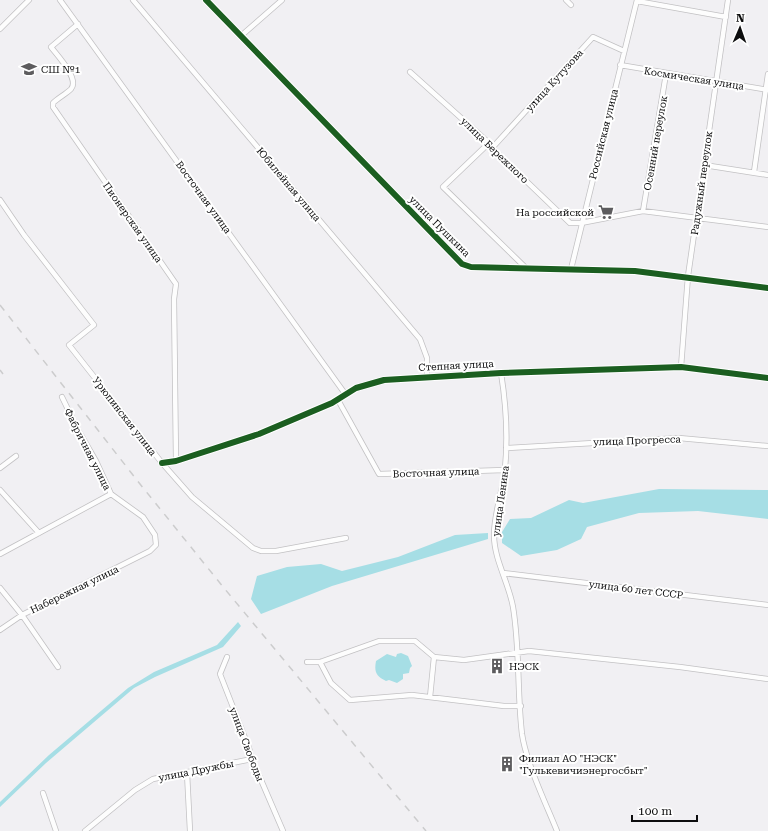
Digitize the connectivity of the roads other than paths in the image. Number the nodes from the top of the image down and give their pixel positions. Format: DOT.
graph roads {
  1 [pos="29,0"];
  2 [pos="60,0"];
  3 [pos="133,0"];
  4 [pos="206,0"];
  5 [pos="282,0"];
  6 [pos="566,0"];
  7 [pos="728,0"];
  8 [pos="637,1"];
  9 [pos="571,4"];
  10 [pos="726,17"];
  11 [pos="78,24"];
  12 [pos="0,29"];
  13 [pos="242,35"];
  14 [pos="624,51"];
  15 [pos="620,65"];
  16 [pos="410,72"];
  17 [pos="666,74"];
  18 [pos="768,74"];
  19 [pos="715,82"];
  20 [pos="767,90"];
  21 [pos="489,143"];
  22 [pos="493,147"];
  23 [pos="704,165"];
  24 [pos="754,172"];
  25 [pos="768,175"];
  26 [pos="0,200"];
  27 [pos="643,211"];
  28 [pos="697,217"];
  29 [pos="581,224"];
  30 [pos="768,227"];
  31 [pos="526,268"];
  32 [pos="571,269"];
  33 [pos="688,276"];
  34 [pos="768,288"];
  35 [pos="681,367"];
  36 [pos="501,372"];
  37 [pos="427,376"];
  38 [pos="768,378"];
  39 [pos="346,395"];
  40 [pos="62,397"];
  41 [pos="338,400"];
  42 [pos="768,446"];
  43 [pos="506,448"];
  44 [pos="16,456"];
  45 [pos="176,461"];
  46 [pos="162,463"];
  47 [pos="0,468"];
  48 [pos="505,470"];
  49 [pos="0,490"];
  50 [pos="111,494"];
  51 [pos="39,533"];
  52 [pos="346,538"];
  53 [pos="150,551"];
  54 [pos="0,554"];
  55 [pos="503,573"];
  56 [pos="0,588"];
  57 [pos="768,605"];
  58 [pos="22,615"];
  59 [pos="0,630"];
  60 [pos="518,651"];
  61 [pos="227,657"];
  62 [pos="434,657"];
  63 [pos="307,662"];
  64 [pos="320,662"];
  65 [pos="58,667"];
  66 [pos="768,679"];
  67 [pos="430,697"];
  68 [pos="521,706"];
  69 [pos="252,759"];
  70 [pos="187,773"];
  71 [pos="43,793"];
  72 [pos="56,831"];
  73 [pos="85,831"];
  74 [pos="190,831"];
  75 [pos="283,831"];
  76 [pos="556,831"];
  1 -- 12 [label="street"];
  2 -- 11 [label="street, Восточная улица"];
  3 -- 37 [label="street, Юбилейная улица"];
  4 -- 13 [label="street, улица Пушкина"];
  5 -- 13 [label="street"];
  6 -- 9 [label="street"];
  7 -- 10 [label="street, Радужный переулок"];
  8 -- 10 [label="street"];
  8 -- 14 [label="street, Российская улица"];
  10 -- 19 [label="street, Радужный переулок"];
  11 -- 39 [label="street, Восточная улица"];
  11 -- 45 [label="street, Пионерская улица"];
  13 -- 31 [label="street, улица Пушкина"];
  14 -- 15 [label="street, Российская улица"];
  14 -- 22 [label="street, улица Кутузова"];
  15 -- 17 [label="street, Космическая улица"];
  15 -- 29 [label="street, Российская улица"];
  16 -- 21 [label="street, улица Бережного"];
  17 -- 19 [label="street, Космическая улица"];
  17 -- 27 [label="street, Осенний переулок"];
  18 -- 20 [label="street"];
  19 -- 20 [label="street, Космическая улица"];
  19 -- 23 [label="street, Радужный переулок"];
  20 -- 24 [label="street"];
  21 -- 22 [label="street, улица Бережного"];
  21 -- 31 [label="street"];
  22 -- 29 [label="street, улица Бережного"];
  23 -- 24 [label="street"];
  23 -- 28 [label="street, Радужный переулок"];
  24 -- 25 [label="street"];
  26 -- 46 [label="street, Урюпинская улица"];
  27 -- 28 [label="street"];
  27 -- 29 [label="street"];
  28 -- 30 [label="street"];
  28 -- 33 [label="street, Радужный переулок"];
  29 -- 32 [label="street, Российская улица"];
  31 -- 32 [label="street, улица Пушкина"];
  32 -- 33 [label="street, улица Пушкина"];
  33 -- 34 [label="street, улица Пушкина"];
  33 -- 35 [label="street, Радужный переулок"];
  35 -- 36 [label="street, Степная улица"];
  35 -- 38 [label="street, Степная улица"];
  36 -- 37 [label="street, Степная улица"];
  36 -- 43 [label="street, улица Ленина"];
  37 -- 39 [label="street, Степная улица"];
  39 -- 41 [label="street, Степная улица"];
  40 -- 50 [label="street, Фабричная улица"];
  41 -- 45 [label="street, Степная улица"];
  41 -- 48 [label="street, Восточная улица"];
  42 -- 43 [label="street, улица Прогресса"];
  43 -- 48 [label="street, улица Ленина"];
  44 -- 47 [label="street"];
  45 -- 46 [label="street, Степная улица"];
  46 -- 52 [label="street, Урюпинская улица"];
  48 -- 55 [label="street, улица Ленина"];
  49 -- 51 [label="street"];
  50 -- 51 [label="street"];
  50 -- 53 [label="street, Фабричная улица"];
  51 -- 54 [label="street"];
  53 -- 58 [label="street, Набережная улица"];
  55 -- 57 [label="street, улица 60 лет СССР"];
  55 -- 60 [label="street, улица Ленина"];
  56 -- 58 [label="street"];
  58 -- 59 [label="street, Набережная улица"];
  58 -- 65 [label="street"];
  60 -- 62 [label="street"];
  60 -- 66 [label="street"];
  60 -- 68 [label="street, улица Ленина"];
  61 -- 69 [label="street, улица Свободы"];
  62 -- 64 [label="street"];
  62 -- 67 [label="street"];
  63 -- 64 [label="street"];
  64 -- 67 [label="street"];
  67 -- 68 [label="street"];
  68 -- 76 [label="street, улица Ленина"];
  69 -- 70 [label="street, улица Дружбы"];
  69 -- 75 [label="street, улица Свободы"];
  70 -- 73 [label="street, улица Дружбы"];
  70 -- 74 [label="street"];
  71 -- 72 [label="street"];
}
